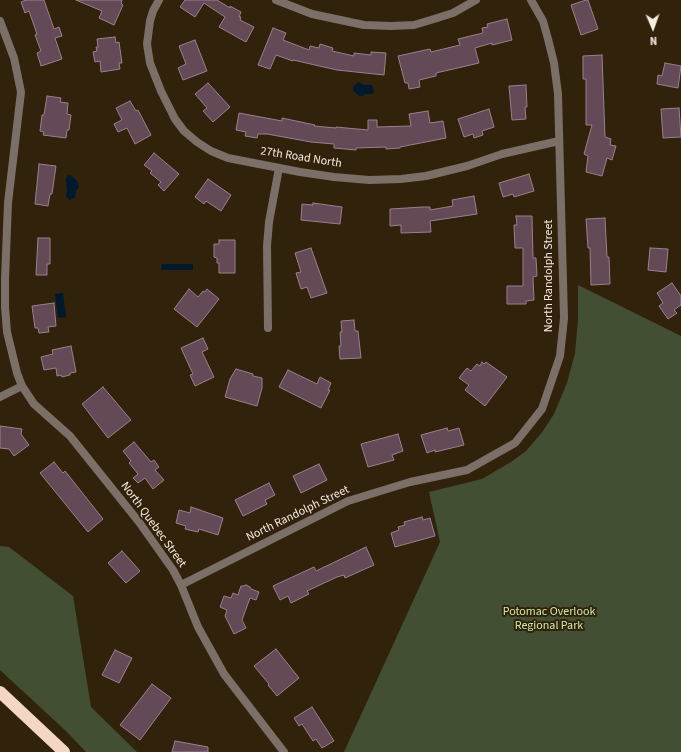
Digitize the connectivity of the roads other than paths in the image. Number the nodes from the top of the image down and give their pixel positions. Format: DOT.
graph roads {
  1 [pos="159,0"];
  2 [pos="276,0"];
  3 [pos="476,0"];
  4 [pos="531,0"];
  5 [pos="0,21"];
  6 [pos="559,141"];
  7 [pos="279,168"];
  8 [pos="8,203"];
  9 [pos="0,208"];
  10 [pos="4,231"];
  11 [pos="268,328"];
  12 [pos="22,386"];
  13 [pos="0,397"];
  14 [pos="181,585"];
  15 [pos="0,692"];
  16 [pos="64,752"];
  17 [pos="284,752"];
  1 -- 7 [label="street, 27th Road North"];
  2 -- 3 [label="street"];
  4 -- 6 [label="street, North Randolph Street"];
  5 -- 8 [label="street, North Quebec Street"];
  6 -- 7 [label="street, 27th Road North"];
  6 -- 14 [label="street, North Randolph Street"];
  7 -- 11 [label="street"];
  8 -- 9 [label="street"];
  8 -- 10 [label="street, North Quebec Street"];
  10 -- 12 [label="street, North Quebec Street"];
  12 -- 13 [label="street"];
  12 -- 14 [label="street, North Quebec Street"];
  14 -- 17 [label="street, North Quebec Street"];
  15 -- 16 [label="highway"];
}
